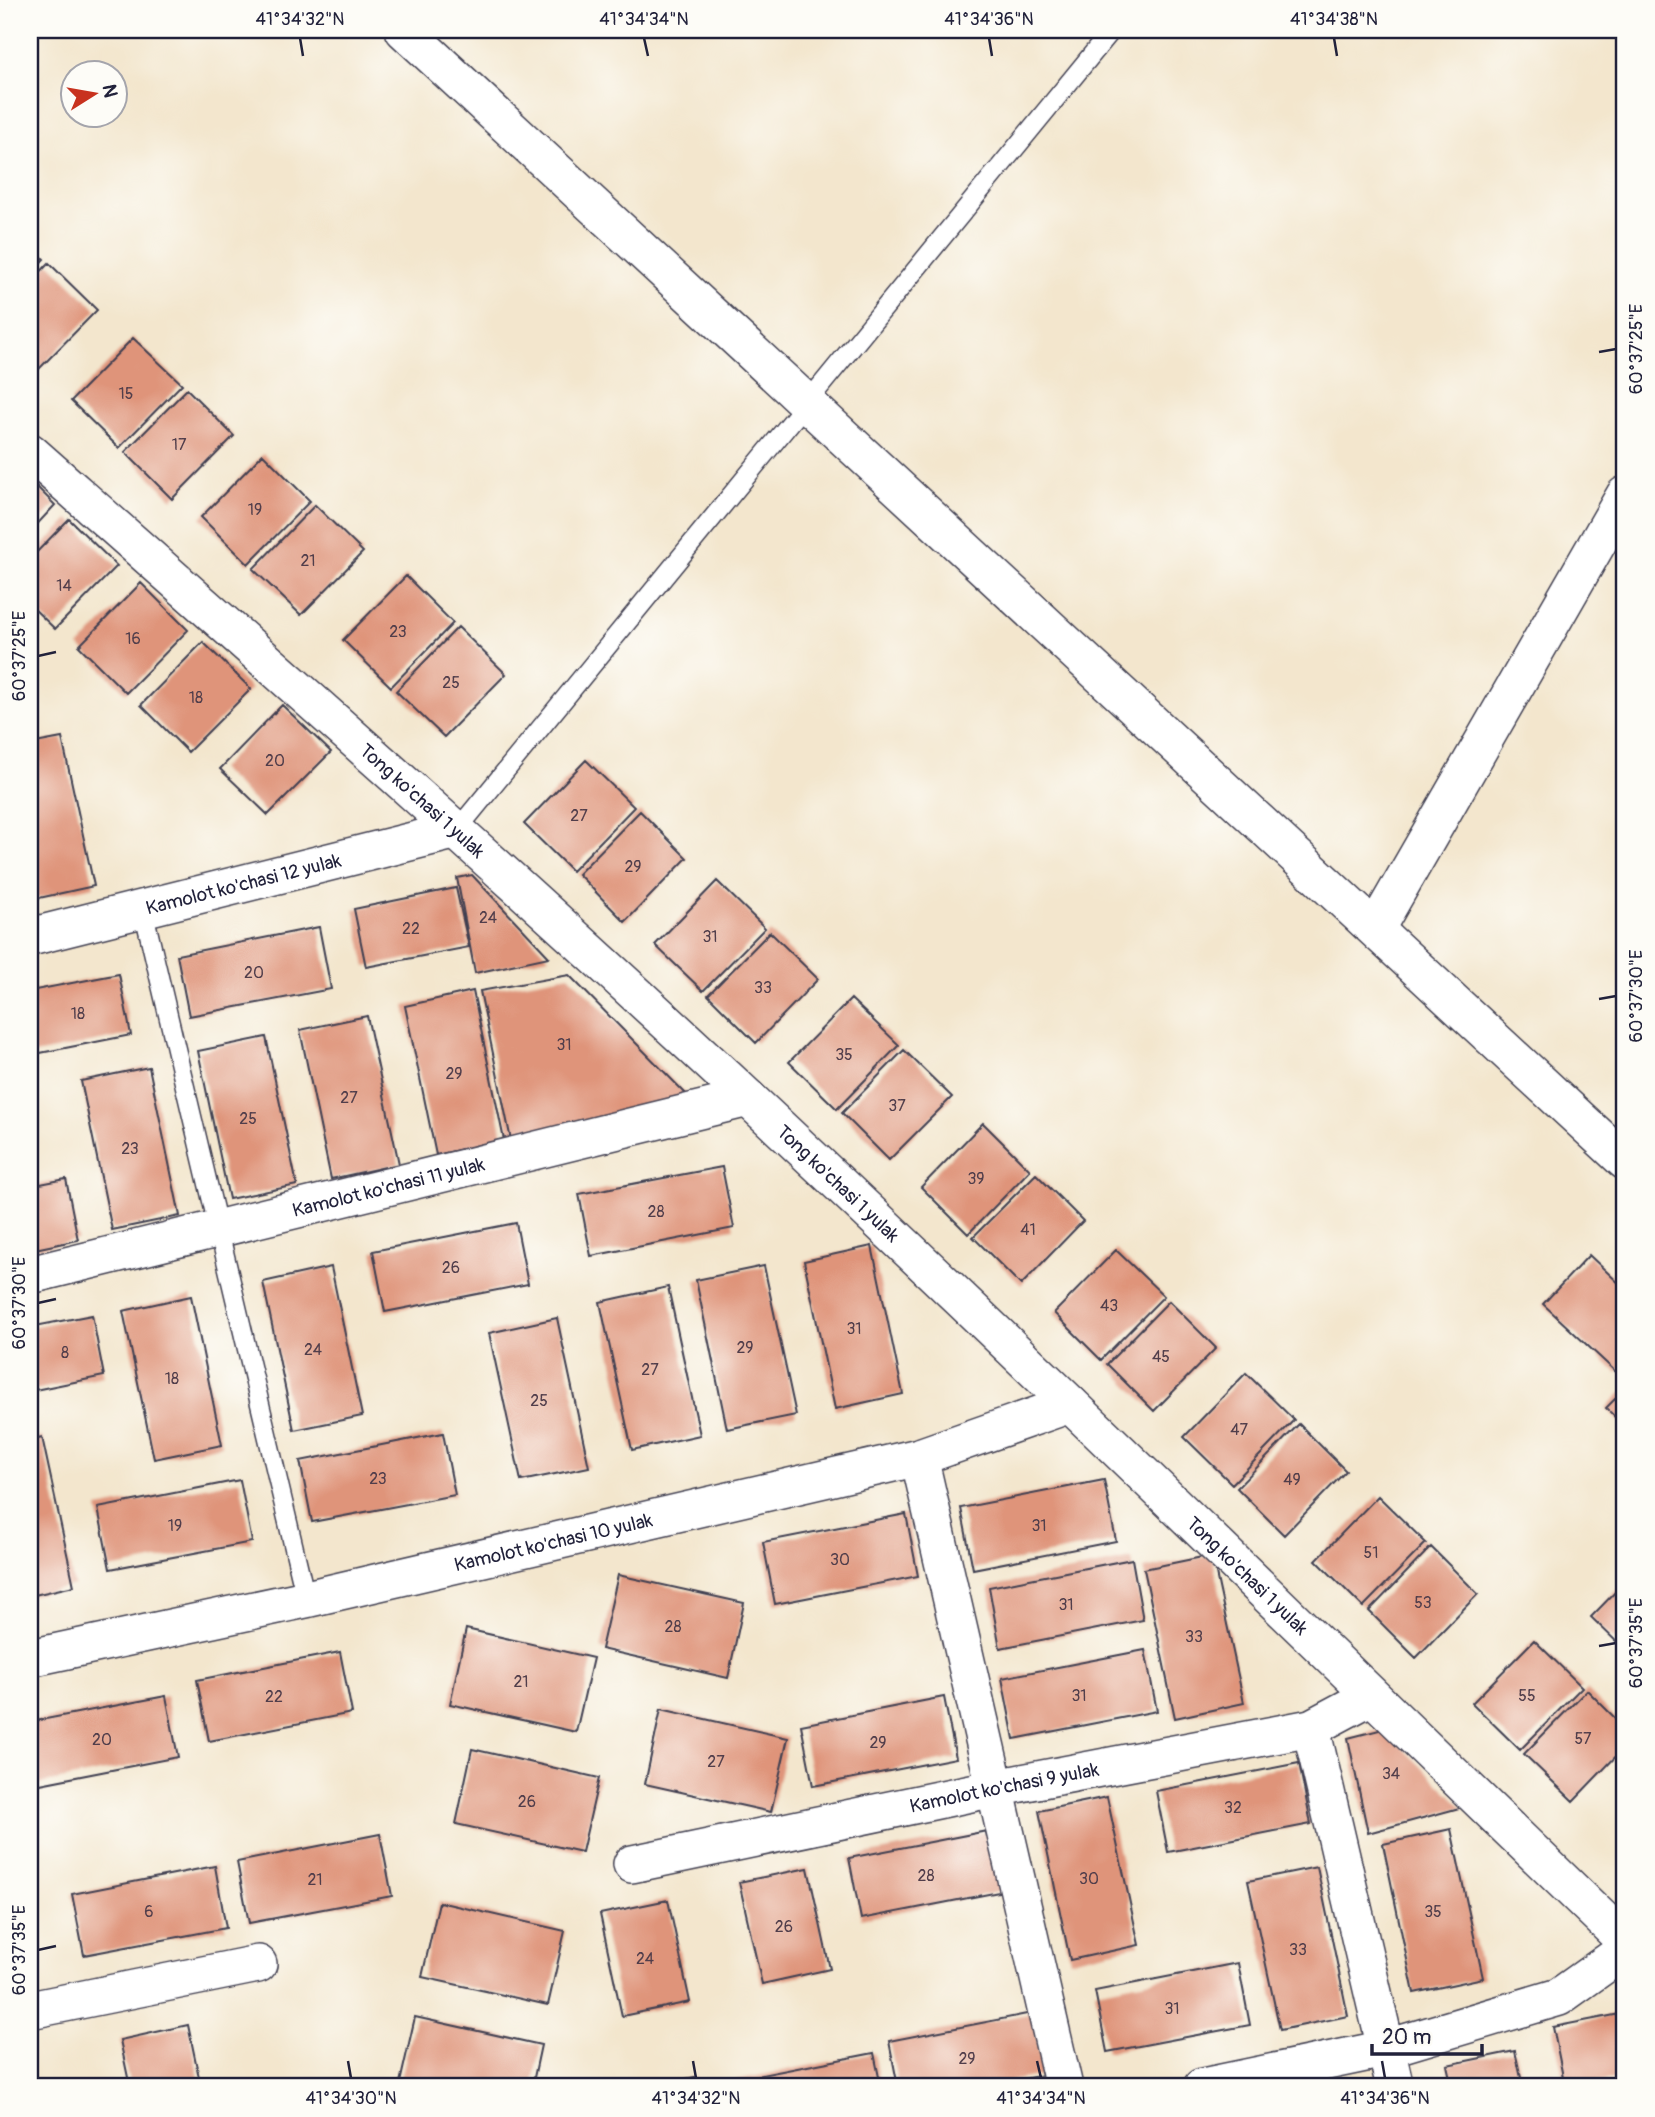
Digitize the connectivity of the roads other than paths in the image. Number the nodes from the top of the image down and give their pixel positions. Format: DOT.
graph roads {
  1 [pos="404,30"];
  2 [pos="1112,30"];
  3 [pos="808,403"];
  4 [pos="30,452"];
  5 [pos="1625,495"];
  6 [pos="457,830"];
  7 [pos="143,909"];
  8 [pos="1376,929"];
  9 [pos="30,937"];
  10 [pos="748,1098"];
  11 [pos="1625,1161"];
  12 [pos="218,1228"];
  13 [pos="30,1275"];
  14 [pos="1070,1404"];
  15 [pos="919,1457"];
  16 [pos="306,1599"];
  17 [pos="30,1658"];
  18 [pos="1371,1696"];
  19 [pos="1311,1728"];
  20 [pos="995,1788"];
  21 [pos="632,1864"];
  22 [pos="1625,1941"];
  23 [pos="1625,1950"];
  24 [pos="258,1964"];
  25 [pos="30,2010"];
  26 [pos="1385,2049"];
  27 [pos="1064,2087"];
  28 [pos="1202,2087"];
  29 [pos="1395,2087"];
  1 -- 3 [label="street"];
  2 -- 3 [label="lane"];
  3 -- 6 [label="lane"];
  3 -- 8 [label="street"];
  4 -- 6 [label="street, Tong ko'chasi 1 yulak"];
  5 -- 8 [label="street"];
  6 -- 7 [label="street, Kamolot ko'chasi 12 yulak"];
  6 -- 10 [label="street, Tong ko'chasi 1 yulak"];
  7 -- 9 [label="street, Kamolot ko'chasi 12 yulak"];
  7 -- 12 [label="lane"];
  8 -- 11 [label="street"];
  10 -- 12 [label="street, Kamolot ko'chasi 11 yulak"];
  10 -- 14 [label="street, Tong ko'chasi 1 yulak"];
  12 -- 13 [label="street, Kamolot ko'chasi 11 yulak"];
  12 -- 16 [label="lane"];
  14 -- 15 [label="street, Kamolot ko'chasi 10 yulak"];
  14 -- 18 [label="street, Tong ko'chasi 1 yulak"];
  15 -- 16 [label="street, Kamolot ko'chasi 10 yulak"];
  15 -- 20 [label="street"];
  16 -- 17 [label="street, Kamolot ko'chasi 10 yulak"];
  18 -- 19 [label="street, Kamolot ko'chasi 9 yulak"];
  18 -- 22 [label="street, Tong ko'chasi 1 yulak"];
  19 -- 20 [label="street, Kamolot ko'chasi 9 yulak"];
  19 -- 26 [label="street"];
  20 -- 21 [label="street, Kamolot ko'chasi 9 yulak"];
  20 -- 27 [label="street"];
  23 -- 26 [label="street"];
  24 -- 25 [label="street"];
  26 -- 28 [label="street"];
  26 -- 29 [label="street"];
}
